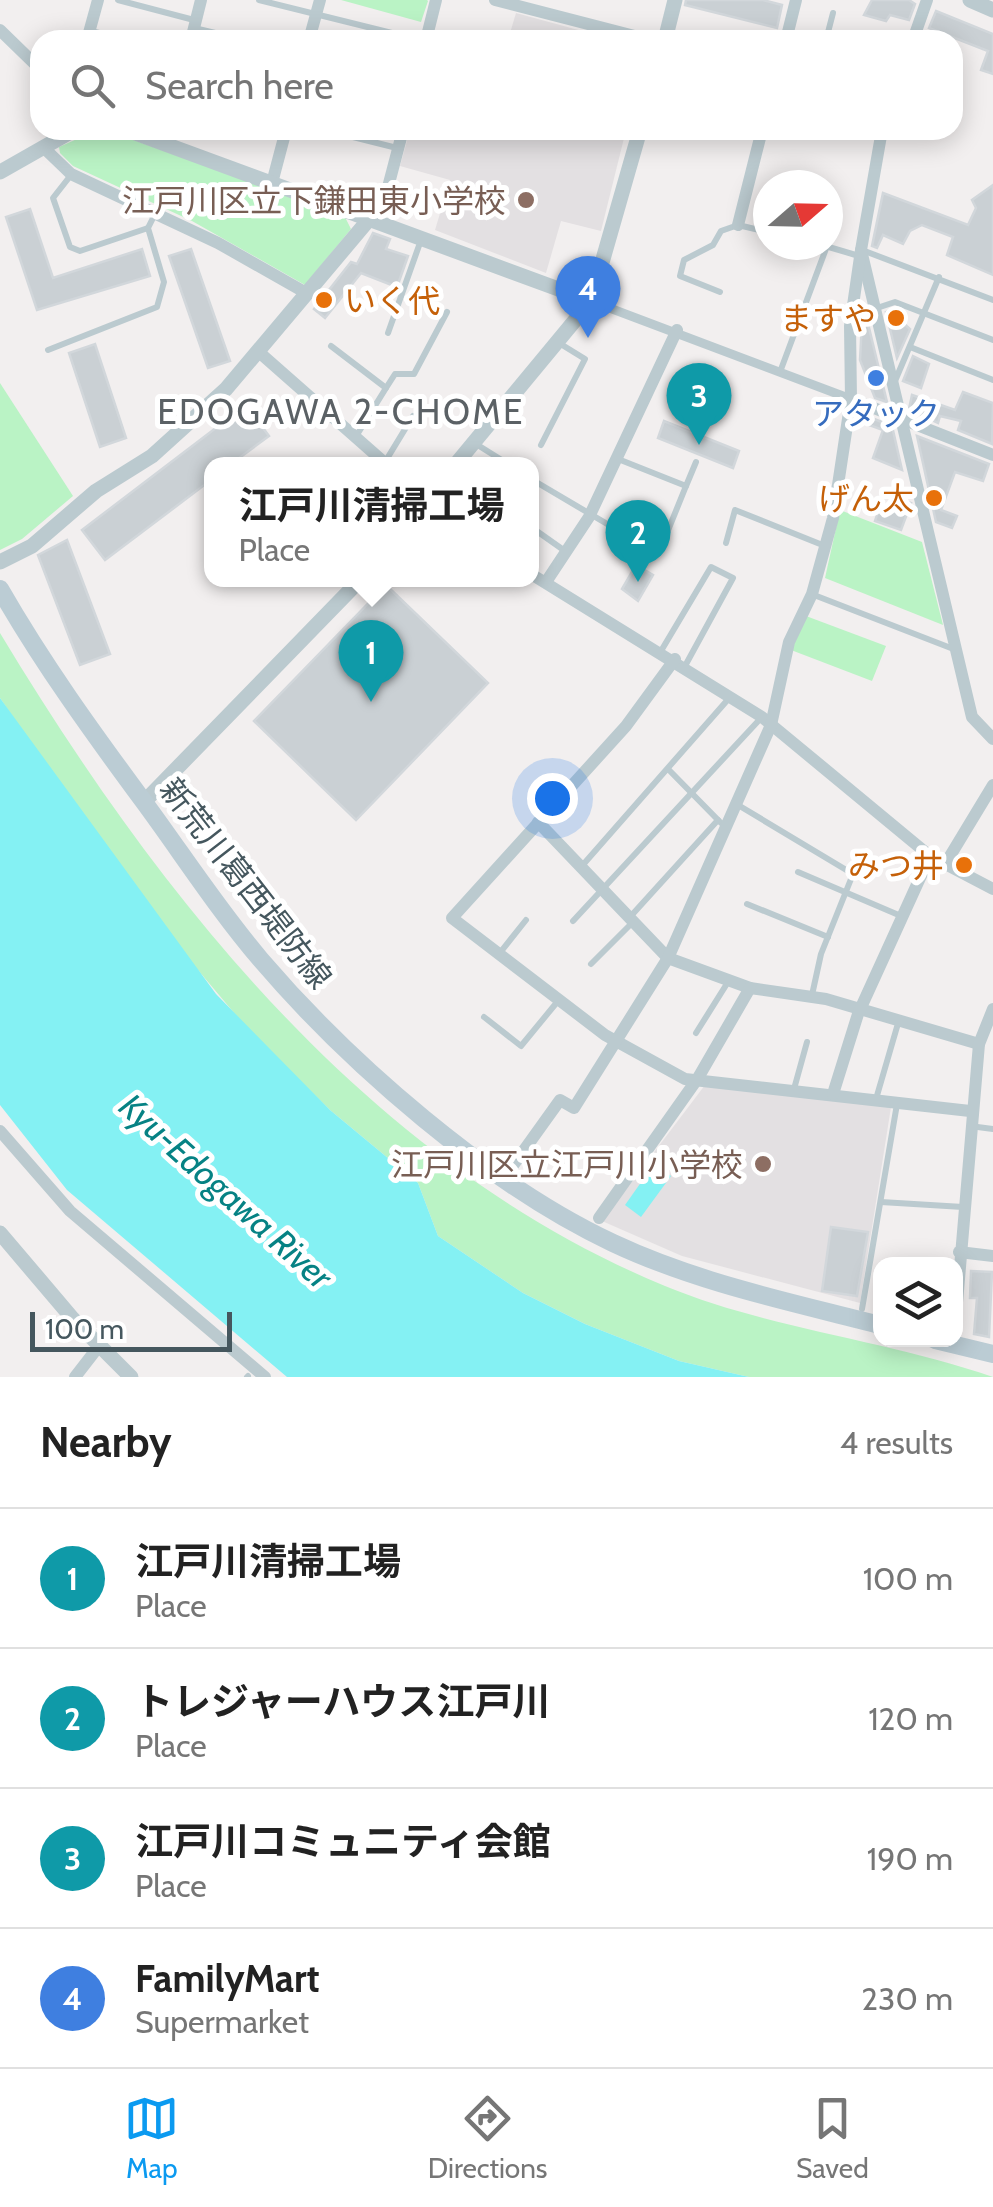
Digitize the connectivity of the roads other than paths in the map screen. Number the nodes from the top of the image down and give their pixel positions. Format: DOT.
graph roads {
  1 [pos="98,0"];
  2 [pos="118,0"];
  3 [pos="202,0"];
  4 [pos="260,0"];
  5 [pos="436,0"];
  6 [pos="495,0"];
  7 [pos="676,0"];
  8 [pos="796,0"];
  9 [pos="927,0"];
  10 [pos="970,0"];
  11 [pos="318,7"];
  12 [pos="993,10"];
  13 [pos="833,12"];
  14 [pos="193,29"];
  15 [pos="0,30"];
  16 [pos="90,30"];
  17 [pos="391,30"];
  18 [pos="426,30"];
  19 [pos="611,30"];
  20 [pos="668,30"];
  21 [pos="788,30"];
  22 [pos="828,30"];
  23 [pos="916,30"];
  24 [pos="30,59"];
  25 [pos="57,140"];
  26 [pos="174,140"];
  27 [pos="283,140"];
  28 [pos="365,140"];
  29 [pos="400,140"];
  30 [pos="637,140"];
  31 [pos="760,140"];
  32 [pos="880,140"];
  33 [pos="44,148"];
  34 [pos="398,148"];
  35 [pos="0,172"];
  36 [pos="71,174"];
  37 [pos="272,183"];
  38 [pos="372,217"];
  39 [pos="152,221"];
  40 [pos="738,226"];
  41 [pos="753,229"];
  42 [pos="422,236"];
  43 [pos="843,250"];
  44 [pos="861,253"];
  45 [pos="820,260"];
  46 [pos="938,277"];
  47 [pos="720,292"];
  48 [pos="308,294"];
  49 [pos="993,300"];
  50 [pos="591,301"];
  51 [pos="876,308"];
  52 [pos="448,312"];
  53 [pos="924,314"];
  54 [pos="677,330"];
  55 [pos="388,333"];
  56 [pos="993,340"];
  57 [pos="558,343"];
  58 [pos="331,346"];
  59 [pos="910,347"];
  60 [pos="48,350"];
  61 [pos="260,354"];
  62 [pos="780,372"];
  63 [pos="993,380"];
  64 [pos="894,382"];
  65 [pos="386,388"];
  66 [pos="852,399"];
  67 [pos="413,416"];
  68 [pos="902,419"];
  69 [pos="354,440"];
  70 [pos="474,442"];
  71 [pos="541,445"];
  72 [pos="993,454"];
  73 [pos="376,457"];
  74 [pos="389,457"];
  75 [pos="462,457"];
  76 [pos="497,457"];
  77 [pos="618,459"];
  78 [pos="696,462"];
  79 [pos="539,484"];
  80 [pos="686,486"];
  81 [pos="589,517"];
  82 [pos="539,533"];
  83 [pos="666,533"];
  84 [pos="726,543"];
  85 [pos="826,546"];
  86 [pos="564,551"];
  87 [pos="658,554"];
  88 [pos="0,562"];
  89 [pos="539,578"];
  90 [pos="546,582"];
  91 [pos="353,587"];
  92 [pos="0,589"];
  93 [pos="812,594"];
  94 [pos="660,650"];
  95 [pos="957,651"];
  96 [pos="680,662"];
  97 [pos="732,696"];
  98 [pos="766,721"];
  99 [pos="993,740"];
  100 [pos="669,770"];
  101 [pos="993,785"];
  102 [pos="694,795"];
  103 [pos="144,802"];
  104 [pos="736,804"];
  105 [pos="538,822"];
  106 [pos="722,824"];
  107 [pos="930,856"];
  108 [pos="944,866"];
  109 [pos="580,868"];
  110 [pos="798,872"];
  111 [pos="993,888"];
  112 [pos="603,891"];
  113 [pos="845,894"];
  114 [pos="747,904"];
  115 [pos="902,917"];
  116 [pos="526,920"];
  117 [pos="631,920"];
  118 [pos="574,921"];
  119 [pos="828,937"];
  120 [pos="497,956"];
  121 [pos="668,958"];
  122 [pos="591,964"];
  123 [pos="729,980"];
  124 [pos="750,988"];
  125 [pos="812,997"];
  126 [pos="558,1001"];
  127 [pos="862,1009"];
  128 [pos="993,1010"];
  129 [pos="484,1017"];
  130 [pos="899,1020"];
  131 [pos="696,1033"];
  132 [pos="807,1042"];
  133 [pos="618,1044"];
  134 [pos="978,1044"];
  135 [pos="698,1078"];
  136 [pos="793,1090"];
  137 [pos="833,1094"];
  138 [pos="875,1100"];
  139 [pos="898,1103"];
  140 [pos="970,1119"];
  141 [pos="993,1128"];
  142 [pos="0,1130"];
  143 [pos="504,1178"];
  144 [pos="880,1202"];
  145 [pos="964,1207"];
  146 [pos="599,1218"];
  147 [pos="0,1233"];
  148 [pos="960,1252"];
  149 [pos="993,1256"];
  150 [pos="960,1257"];
  151 [pos="862,1308"];
  152 [pos="873,1323"];
  153 [pos="99,1346"];
  154 [pos="963,1346"];
  155 [pos="993,1354"];
  156 [pos="75,1377"];
  157 [pos="131,1377"];
  158 [pos="265,1377"];
  1 -- 16 [label="street"];
  2 -- 14 [label="lane"];
  3 -- 14 [label="street"];
  4 -- 11 [label="lane"];
  5 -- 18 [label="street"];
  6 -- 19 [label="street"];
  7 -- 20 [label="street"];
  8 -- 21 [label="street"];
  9 -- 23 [label="street"];
  10 -- 12 [label="street"];
  11 -- 17 [label="lane"];
  13 -- 22 [label="lane"];
  15 -- 24 [label="street"];
  25 -- 33 [label="street"];
  26 -- 37 [label="street"];
  27 -- 37 [label="street"];
  28 -- 34 [label="lane"];
  29 -- 34 [label="street"];
  30 -- 50 [label="street"];
  31 -- 40 [label="street"];
  32 -- 44 [label="street"];
  33 -- 35 [label="street"];
  33 -- 36 [label="street"];
  34 -- 38 [label="street"];
  36 -- 39 [label="street"];
  36 -- 39 [label="lane"];
  37 -- 38 [label="street"];
  38 -- 42 [label="street"];
  38 -- 48 [label="street"];
  39 -- 48 [label="street"];
  39 -- 60 [label="lane"];
  40 -- 41 [label="lane"];
  40 -- 47 [label="lane"];
  42 -- 50 [label="street"];
  42 -- 55 [label="lane"];
  43 -- 44 [label="lane"];
  44 -- 46 [label="lane"];
  44 -- 51 [label="street"];
  44 -- 66 [label="street"];
  45 -- 62 [label="lane"];
  46 -- 49 [label="lane"];
  46 -- 53 [label="lane"];
  48 -- 61 [label="street"];
  50 -- 54 [label="street"];
  50 -- 57 [label="street"];
  51 -- 53 [label="lane"];
  51 -- 64 [label="street"];
  52 -- 65 [label="lane"];
  53 -- 56 [label="lane"];
  53 -- 59 [label="lane"];
  54 -- 62 [label="street"];
  54 -- 77 [label="street"];
  57 -- 70 [label="street"];
  57 -- 71 [label="lane"];
  58 -- 65 [label="lane"];
  59 -- 63 [label="lane"];
  59 -- 64 [label="lane"];
  61 -- 69 [label="street"];
  61 -- 88 [label="street"];
  62 -- 66 [label="street"];
  64 -- 68 [label="street"];
  65 -- 69 [label="lane"];
  66 -- 68 [label="street"];
  66 -- 85 [label="street"];
  67 -- 74 [label="lane"];
  68 -- 72 [label="street"];
  68 -- 95 [label="street"];
  69 -- 73 [label="street"];
  70 -- 75 [label="street"];
  70 -- 76 [label="lane"];
  77 -- 80 [label="lane"];
  77 -- 81 [label="street"];
  78 -- 80 [label="lane"];
  79 -- 81 [label="lane"];
  80 -- 83 [label="lane"];
  81 -- 86 [label="street"];
  81 -- 87 [label="lane"];
  82 -- 86 [label="lane"];
  84 -- 85 [label="lane"];
  85 -- 93 [label="street"];
  86 -- 90 [label="street"];
  89 -- 90 [label="street"];
  90 -- 94 [label="street"];
  91 -- 103 [label="street"];
  92 -- 103 [label="main road, 新荒川葛西堤防線"];
  93 -- 95 [label="lane"];
  93 -- 98 [label="street"];
  94 -- 96 [label="street"];
  94 -- 96 [label="lane"];
  95 -- 99 [label="street"];
  96 -- 97 [label="street"];
  96 -- 105 [label="street"];
  97 -- 98 [label="street"];
  97 -- 100 [label="lane"];
  98 -- 102 [label="lane"];
  98 -- 104 [label="street"];
  98 -- 107 [label="street"];
  100 -- 102 [label="lane"];
  100 -- 109 [label="lane"];
  101 -- 108 [label="street"];
  102 -- 106 [label="lane"];
  102 -- 112 [label="lane"];
  103 -- 143 [label="main road, 新荒川葛西堤防線"];
  104 -- 106 [label="street"];
  104 -- 113 [label="lane"];
  105 -- 109 [label="street"];
  105 -- 120 [label="street"];
  106 -- 117 [label="lane"];
  106 -- 121 [label="street"];
  107 -- 108 [label="street"];
  107 -- 115 [label="street"];
  108 -- 111 [label="street"];
  109 -- 112 [label="street"];
  110 -- 113 [label="lane"];
  112 -- 117 [label="street"];
  112 -- 118 [label="lane"];
  113 -- 115 [label="lane"];
  113 -- 119 [label="lane"];
  114 -- 119 [label="lane"];
  115 -- 127 [label="street"];
  116 -- 120 [label="lane"];
  117 -- 121 [label="street"];
  117 -- 122 [label="lane"];
  119 -- 125 [label="lane"];
  120 -- 126 [label="street"];
  121 -- 123 [label="street"];
  121 -- 133 [label="street"];
  123 -- 124 [label="street"];
  123 -- 131 [label="lane"];
  124 -- 125 [label="street"];
  124 -- 135 [label="street"];
  125 -- 127 [label="street"];
  126 -- 129 [label="lane"];
  126 -- 133 [label="street"];
  127 -- 130 [label="street"];
  127 -- 137 [label="street"];
  128 -- 134 [label="street"];
  130 -- 134 [label="street"];
  130 -- 138 [label="lane"];
  132 -- 136 [label="lane"];
  133 -- 135 [label="street"];
  133 -- 143 [label="street"];
  134 -- 140 [label="street"];
  135 -- 136 [label="street"];
  135 -- 146 [label="street"];
  136 -- 137 [label="street"];
  137 -- 138 [label="street"];
  138 -- 139 [label="street"];
  139 -- 140 [label="street"];
  139 -- 144 [label="lane"];
  140 -- 141 [label="lane"];
  140 -- 145 [label="street"];
  142 -- 158 [label="street"];
  143 -- 152 [label="main road, 新荒川葛西堤防線"];
  144 -- 145 [label="lane"];
  144 -- 151 [label="lane"];
  145 -- 148 [label="street"];
  147 -- 153 [label="street"];
  148 -- 149 [label="street"];
  148 -- 150 [label="street"];
  153 -- 156 [label="street"];
  153 -- 157 [label="street"];
  154 -- 155 [label="main road"];
}
